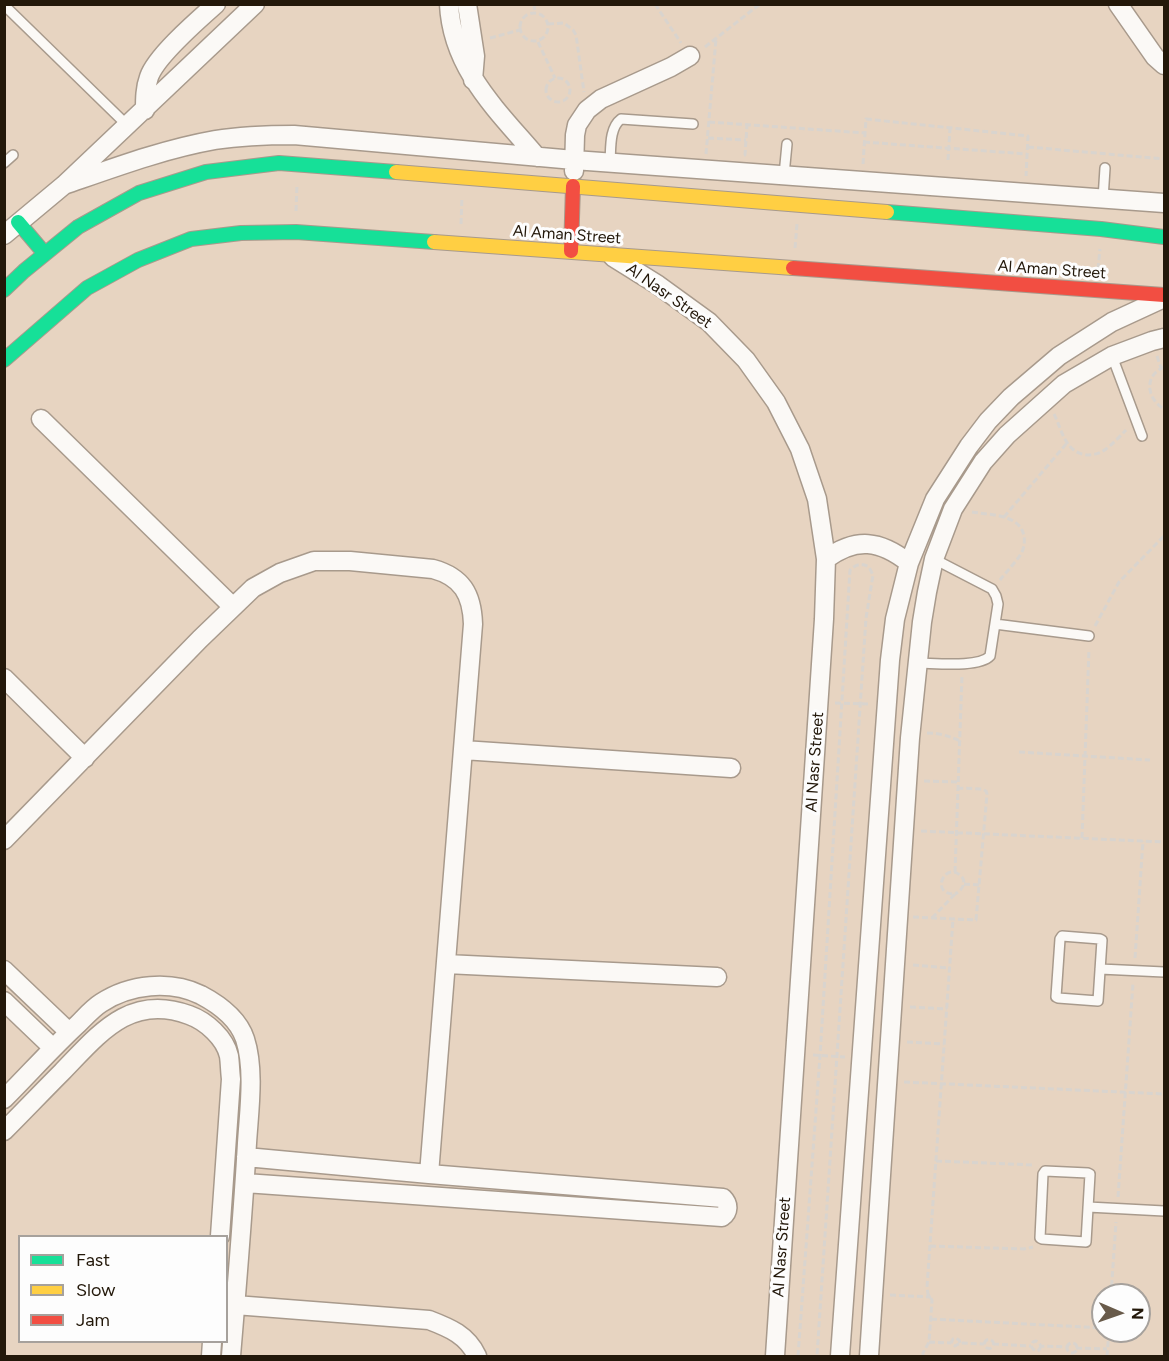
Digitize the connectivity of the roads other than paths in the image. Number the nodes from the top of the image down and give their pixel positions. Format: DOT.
graph roads {
  1 [pos="4,4"];
  2 [pos="216,4"];
  3 [pos="255,4"];
  4 [pos="449,4"];
  5 [pos="467,4"];
  6 [pos="1118,4"];
  7 [pos="690,56"];
  8 [pos="1164,65"];
  9 [pos="473,80"];
  10 [pos="145,110"];
  11 [pos="693,124"];
  12 [pos="128,126"];
  13 [pos="787,144"];
  14 [pos="12,155"];
  15 [pos="537,157"];
  16 [pos="574,160"];
  17 [pos="610,162"];
  18 [pos="4,163"];
  19 [pos="1105,168"];
  20 [pos="784,175"];
  21 [pos="64,185"];
  22 [pos="573,186"];
  23 [pos="1103,199"];
  24 [pos="1164,203"];
  25 [pos="18,222"];
  26 [pos="4,234"];
  27 [pos="1164,237"];
  28 [pos="571,251"];
  29 [pos="45,254"];
  30 [pos="608,254"];
  31 [pos="4,290"];
  32 [pos="1164,297"];
  33 [pos="1164,338"];
  34 [pos="1113,356"];
  35 [pos="4,360"];
  36 [pos="41,419"];
  37 [pos="1142,436"];
  38 [pos="826,559"];
  39 [pos="934,559"];
  40 [pos="909,563"];
  41 [pos="233,607"];
  42 [pos="994,624"];
  43 [pos="1089,636"];
  44 [pos="917,663"];
  45 [pos="4,678"];
  46 [pos="463,750"];
  47 [pos="84,758"];
  48 [pos="731,768"];
  49 [pos="4,840"];
  50 [pos="446,963"];
  51 [pos="1100,969"];
  52 [pos="1164,972"];
  53 [pos="717,977"];
  54 [pos="8,980"];
  55 [pos="4,1001"];
  56 [pos="69,1032"];
  57 [pos="53,1048"];
  58 [pos="4,1099"];
  59 [pos="858,1117"];
  60 [pos="885,1117"];
  61 [pos="4,1131"];
  62 [pos="246,1156"];
  63 [pos="339,1165"];
  64 [pos="429,1174"];
  65 [pos="244,1183"];
  66 [pos="338,1190"];
  67 [pos="633,1190"];
  68 [pos="1088,1207"];
  69 [pos="632,1211"];
  70 [pos="1164,1211"];
  71 [pos="220,1235"];
  72 [pos="235,1305"];
  73 [pos="231,1356"];
  74 [pos="477,1356"];
  75 [pos="775,1356"];
  76 [pos="840,1356"];
  77 [pos="869,1356"];
  1 -- 12 [label="lane"];
  2 -- 10 [label="street"];
  3 -- 10 [label="street"];
  4 -- 9 [label="street"];
  5 -- 9 [label="street"];
  6 -- 8 [label="street"];
  7 -- 16 [label="street"];
  9 -- 15 [label="street"];
  10 -- 12 [label="street"];
  11 -- 17 [label="lane"];
  12 -- 21 [label="street"];
  13 -- 20 [label="lane"];
  14 -- 18 [label="lane"];
  15 -- 16 [label="street"];
  15 -- 21 [label="street"];
  16 -- 17 [label="street"];
  16 -- 22 [label="street"];
  17 -- 20 [label="street"];
  19 -- 23 [label="lane"];
  20 -- 23 [label="street"];
  21 -- 25 [label="street"];
  22 -- 27 [label="street"];
  22 -- 28 [label="street"];
  22 -- 29 [label="street"];
  23 -- 24 [label="street"];
  25 -- 26 [label="street"];
  25 -- 29 [label="street"];
  28 -- 30 [label="street, Al Aman Street"];
  28 -- 35 [label="street, Al Aman Street"];
  29 -- 31 [label="street"];
  30 -- 32 [label="street, Al Aman Street"];
  30 -- 38 [label="street, Al Nasr Street"];
  32 -- 40 [label="street"];
  33 -- 34 [label="street"];
  34 -- 37 [label="lane"];
  34 -- 39 [label="street"];
  36 -- 41 [label="street"];
  38 -- 40 [label="street"];
  38 -- 75 [label="street, Al Nasr Street"];
  39 -- 42 [label="lane"];
  39 -- 44 [label="street"];
  40 -- 59 [label="street"];
  41 -- 46 [label="street"];
  41 -- 47 [label="street"];
  42 -- 43 [label="lane"];
  42 -- 44 [label="lane"];
  44 -- 60 [label="street"];
  45 -- 47 [label="street"];
  46 -- 48 [label="street"];
  46 -- 50 [label="street"];
  47 -- 49 [label="street"];
  50 -- 53 [label="street"];
  50 -- 64 [label="street"];
  51 -- 51 [label="lane"];
  51 -- 52 [label="lane"];
  54 -- 56 [label="street"];
  55 -- 57 [label="street"];
  56 -- 57 [label="street"];
  56 -- 62 [label="street"];
  57 -- 58 [label="street"];
  59 -- 60 [label="street"];
  59 -- 76 [label="street"];
  60 -- 77 [label="street"];
  61 -- 71 [label="street"];
  62 -- 63 [label="street"];
  62 -- 65 [label="street"];
  63 -- 64 [label="street"];
  63 -- 66 [label="street"];
  64 -- 67 [label="street"];
  65 -- 66 [label="street"];
  65 -- 72 [label="street"];
  66 -- 69 [label="street"];
  67 -- 69 [label="street"];
  67 -- 69 [label="street"];
  68 -- 68 [label="lane"];
  68 -- 70 [label="lane"];
  72 -- 73 [label="street"];
  72 -- 74 [label="street"];
}
